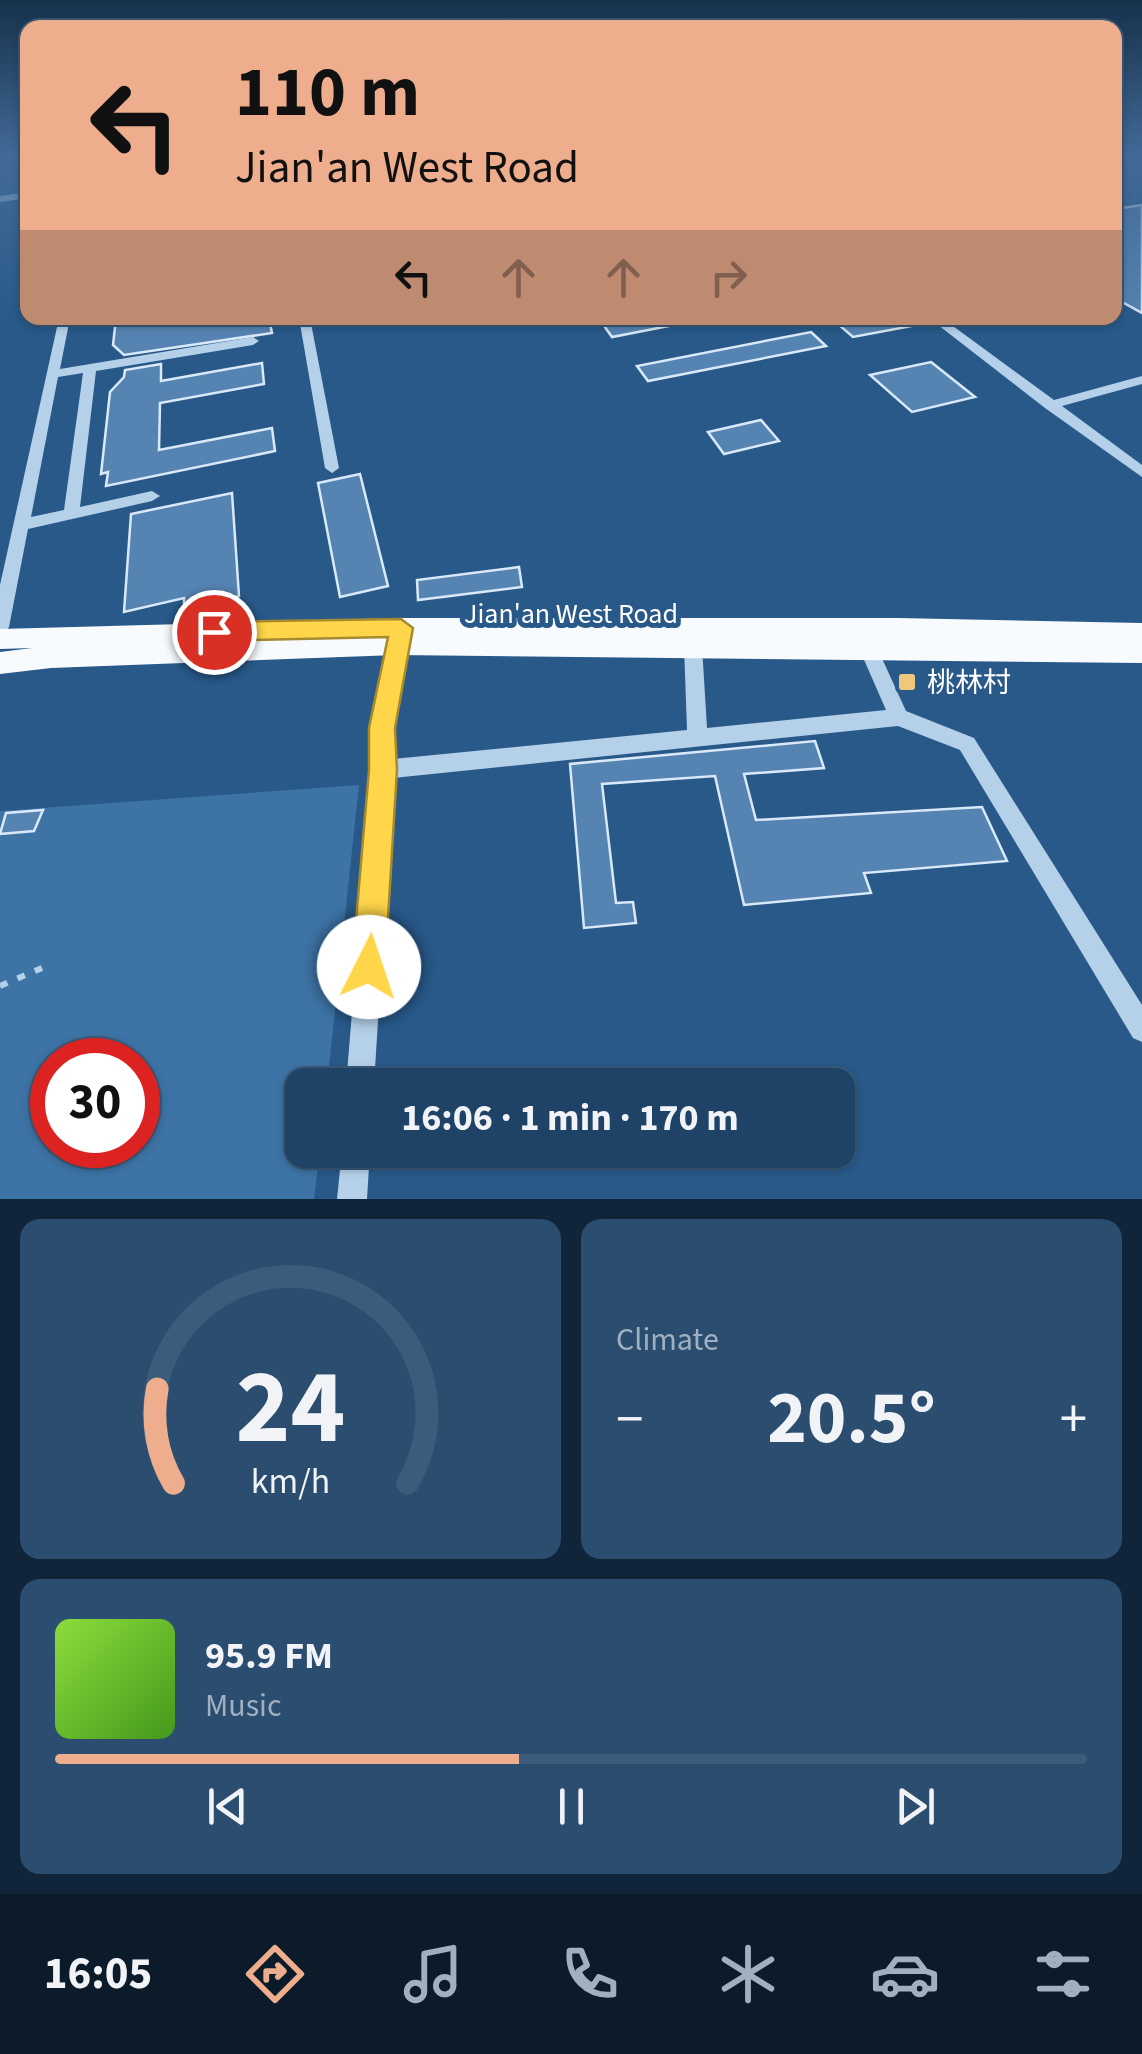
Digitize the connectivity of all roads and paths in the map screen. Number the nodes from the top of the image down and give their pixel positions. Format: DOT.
graph roads {
  1 [pos="62,325"];
  2 [pos="305,325"];
  3 [pos="943,325"];
  4 [pos="253,341"];
  5 [pos="90,368"];
  6 [pos="52,374"];
  7 [pos="1142,380"];
  8 [pos="1050,405"];
  9 [pos="332,468"];
  10 [pos="1142,472"];
  11 [pos="152,496"];
  12 [pos="71,513"];
  13 [pos="21,525"];
  14 [pos="0,627"];
  15 [pos="1142,633"];
  16 [pos="399,636"];
  17 [pos="0,639"];
  18 [pos="692,646"];
  19 [pos="866,646"];
  20 [pos="1142,652"];
  21 [pos="0,663"];
  22 [pos="899,717"];
  23 [pos="697,738"];
  24 [pos="383,770"];
  25 [pos="42,968"];
  26 [pos="0,986"];
  27 [pos="1142,1030"];
  28 [pos="361,1068"];
  29 [pos="355,1168"];
  30 [pos="352,1199"];
  1 -- 6 [label="street"];
  2 -- 9 [label="street"];
  3 -- 8 [label="street"];
  4 -- 5 [label="street"];
  5 -- 6 [label="street"];
  5 -- 12 [label="street"];
  6 -- 13 [label="street"];
  7 -- 8 [label="street"];
  8 -- 10 [label="street"];
  11 -- 12 [label="street"];
  12 -- 13 [label="street"];
  13 -- 14 [label="street"];
  15 -- 16 [label="main road, Jian'an West Road"];
  16 -- 17 [label="main road, Jian'an West Road"];
  16 -- 18 [label="main road, Jian'an West Road"];
  16 -- 21 [label="main road, Jian'an West Road"];
  16 -- 24 [label="street"];
  18 -- 19 [label="main road, Jian'an West Road"];
  18 -- 23 [label="street"];
  19 -- 20 [label="main road, Jian'an West Road"];
  19 -- 22 [label="street"];
  22 -- 23 [label="street"];
  22 -- 27 [label="street"];
  23 -- 24 [label="street"];
  24 -- 28 [label="street"];
  25 -- 26 [label="path"];
  29 -- 30 [label="street"];
}
